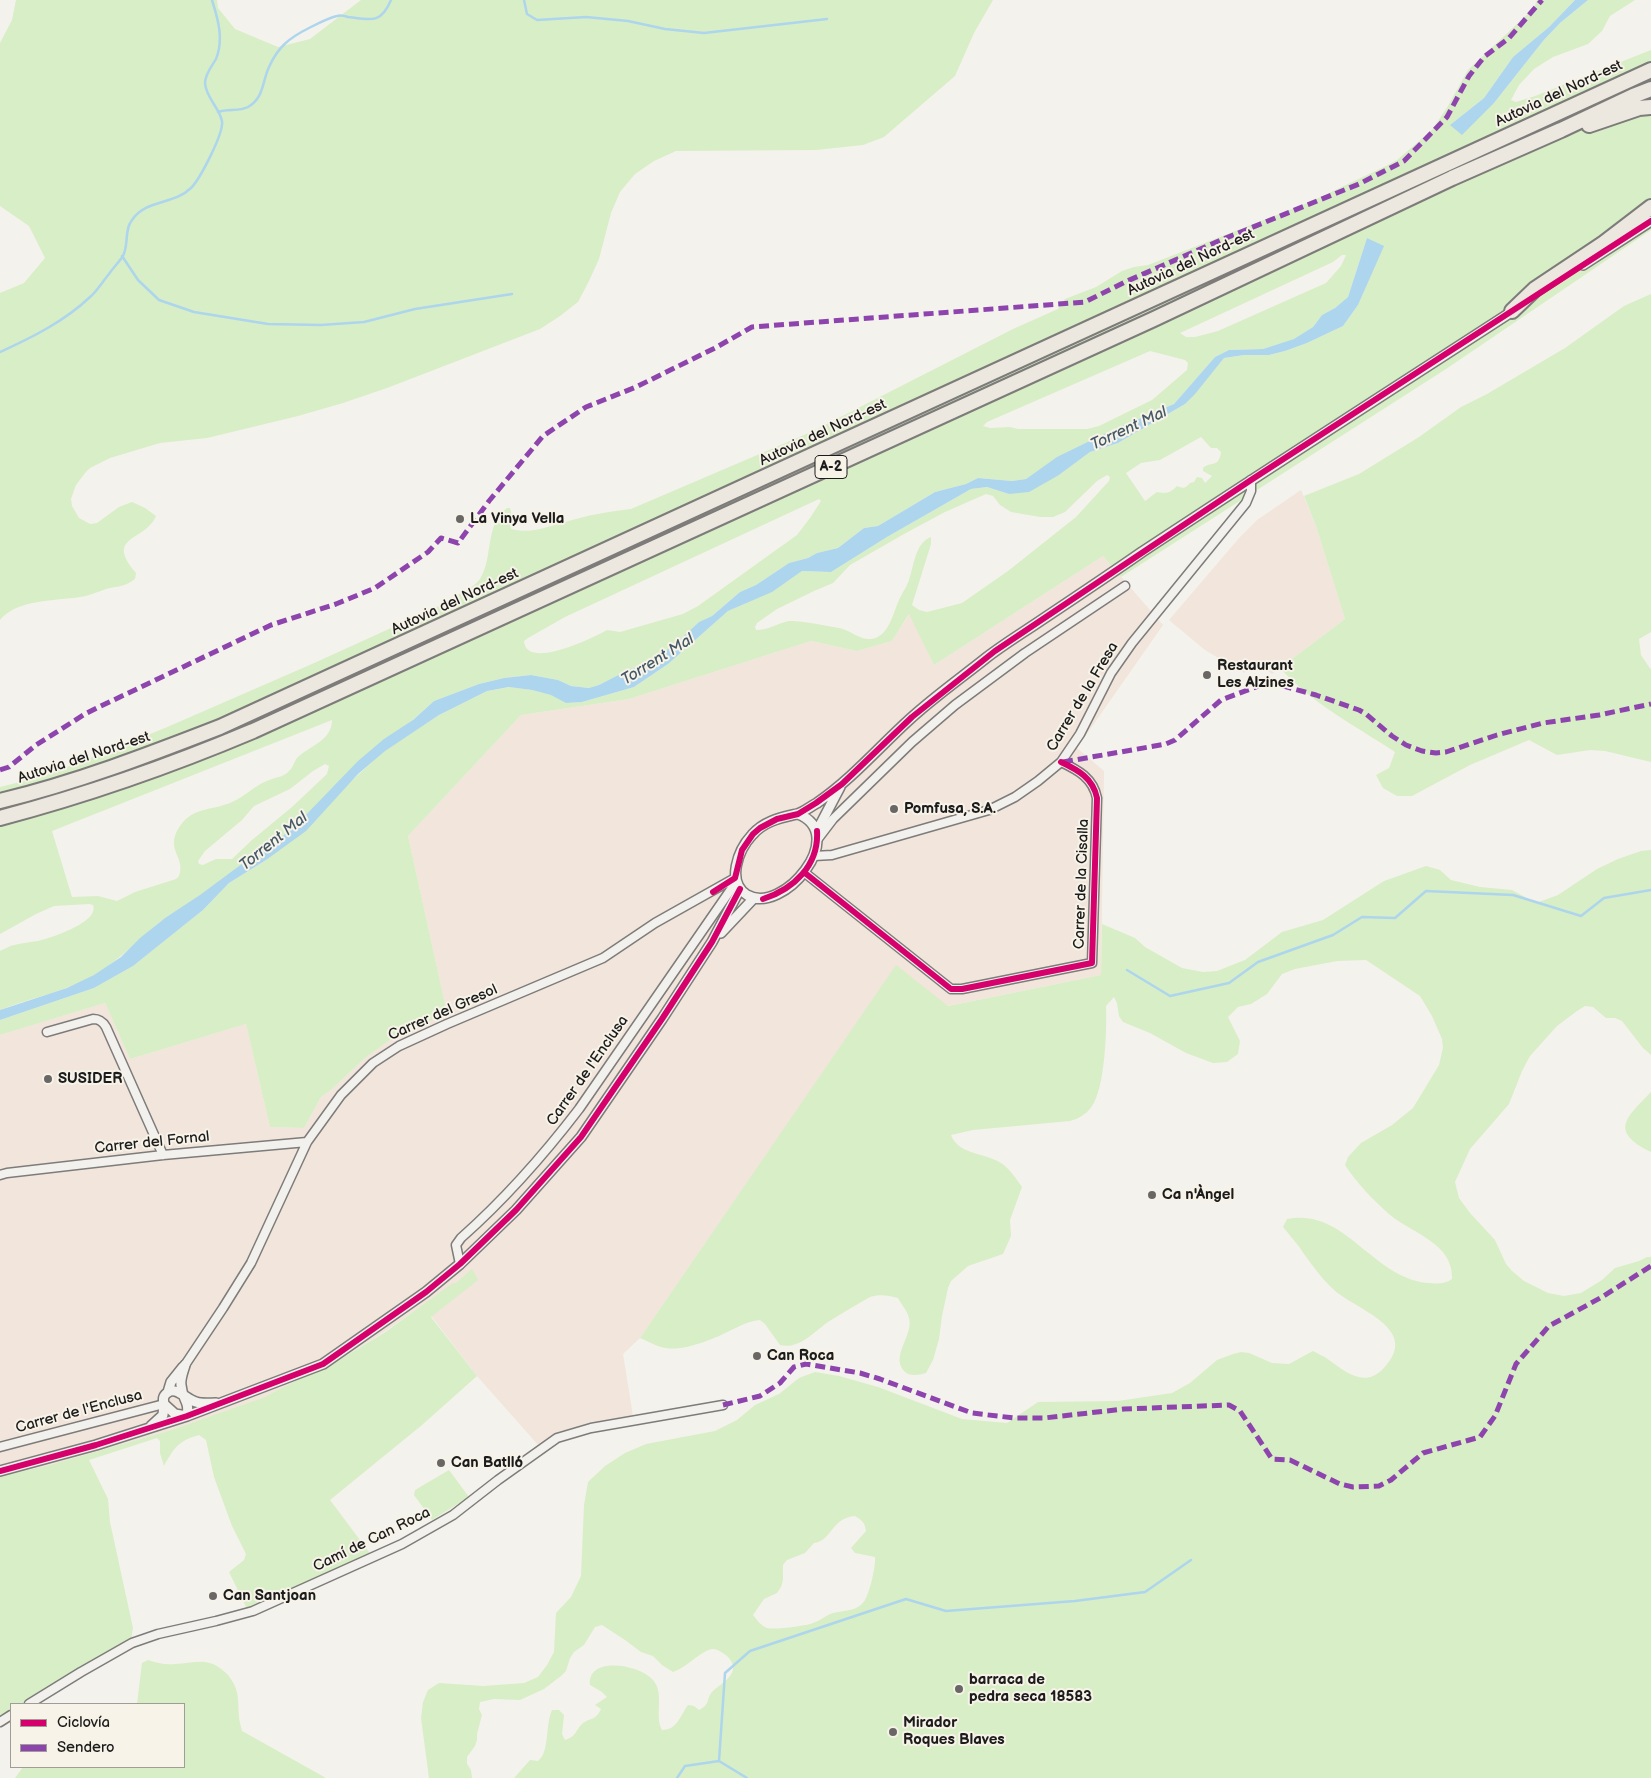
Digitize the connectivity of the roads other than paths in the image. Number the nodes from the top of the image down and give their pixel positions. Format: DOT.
graph roads {
  1 [pos="1651,70"];
  2 [pos="1651,90"];
  3 [pos="1651,108"];
  4 [pos="1561,130"];
  5 [pos="1651,207"];
  6 [pos="1651,221"];
  7 [pos="1512,311"];
  8 [pos="1251,480"];
  9 [pos="1124,586"];
  10 [pos="1061,762"];
  11 [pos="842,784"];
  12 [pos="0,801"];
  13 [pos="798,814"];
  14 [pos="0,818"];
  15 [pos="817,835"];
  16 [pos="814,856"];
  17 [pos="805,873"];
  18 [pos="737,883"];
  19 [pos="754,898"];
  20 [pos="712,942"];
  21 [pos="47,1032"];
  22 [pos="307,1142"];
  23 [pos="163,1155"];
  24 [pos="0,1175"];
  25 [pos="460,1264"];
  26 [pos="186,1365"];
  27 [pos="168,1392"];
  28 [pos="184,1397"];
  29 [pos="164,1404"];
  30 [pos="221,1404"];
  31 [pos="722,1405"];
  32 [pos="187,1416"];
  33 [pos="150,1428"];
  34 [pos="0,1448"];
  35 [pos="0,1471"];
  36 [pos="31,1703"];
  1 -- 12 [label="highway, Autovia del Nord-est / A-2"];
  2 -- 4 [label="highway, A-2"];
  3 -- 4 [label="highway"];
  4 -- 14 [label="highway, A-2"];
  5 -- 7 [label="highway"];
  6 -- 7 [label="street"];
  7 -- 8 [label="street"];
  8 -- 10 [label="street, Carrer de la Fresa"];
  8 -- 11 [label="street"];
  9 -- 15 [label="street"];
  10 -- 16 [label="street, Carrer de la Fresa"];
  10 -- 17 [label="street, Carrer de la Cisalla"];
  11 -- 13 [label="street"];
  11 -- 15 [label="street"];
  13 -- 15 [label="street"];
  13 -- 18 [label="street"];
  15 -- 16 [label="street"];
  16 -- 17 [label="street"];
  17 -- 19 [label="street"];
  18 -- 19 [label="street"];
  18 -- 20 [label="street"];
  18 -- 22 [label="street, Carrer del Gresol"];
  18 -- 25 [label="street, Carrer de l'Enclusa"];
  19 -- 20 [label="street"];
  20 -- 25 [label="street"];
  21 -- 23 [label="street"];
  22 -- 23 [label="street, Carrer del Fornal"];
  22 -- 26 [label="street, Carrer del Gresol"];
  23 -- 24 [label="street, Carrer del Fornal"];
  25 -- 30 [label="street"];
  26 -- 27 [label="street"];
  26 -- 28 [label="street"];
  27 -- 28 [label="street"];
  27 -- 29 [label="street"];
  28 -- 30 [label="street"];
  28 -- 32 [label="street"];
  29 -- 32 [label="street"];
  29 -- 33 [label="street"];
  29 -- 34 [label="street, Carrer de l'Enclusa"];
  30 -- 32 [label="street"];
  31 -- 36 [label="street, Camí de Can Roca"];
  32 -- 33 [label="street"];
  33 -- 35 [label="street"];
}
